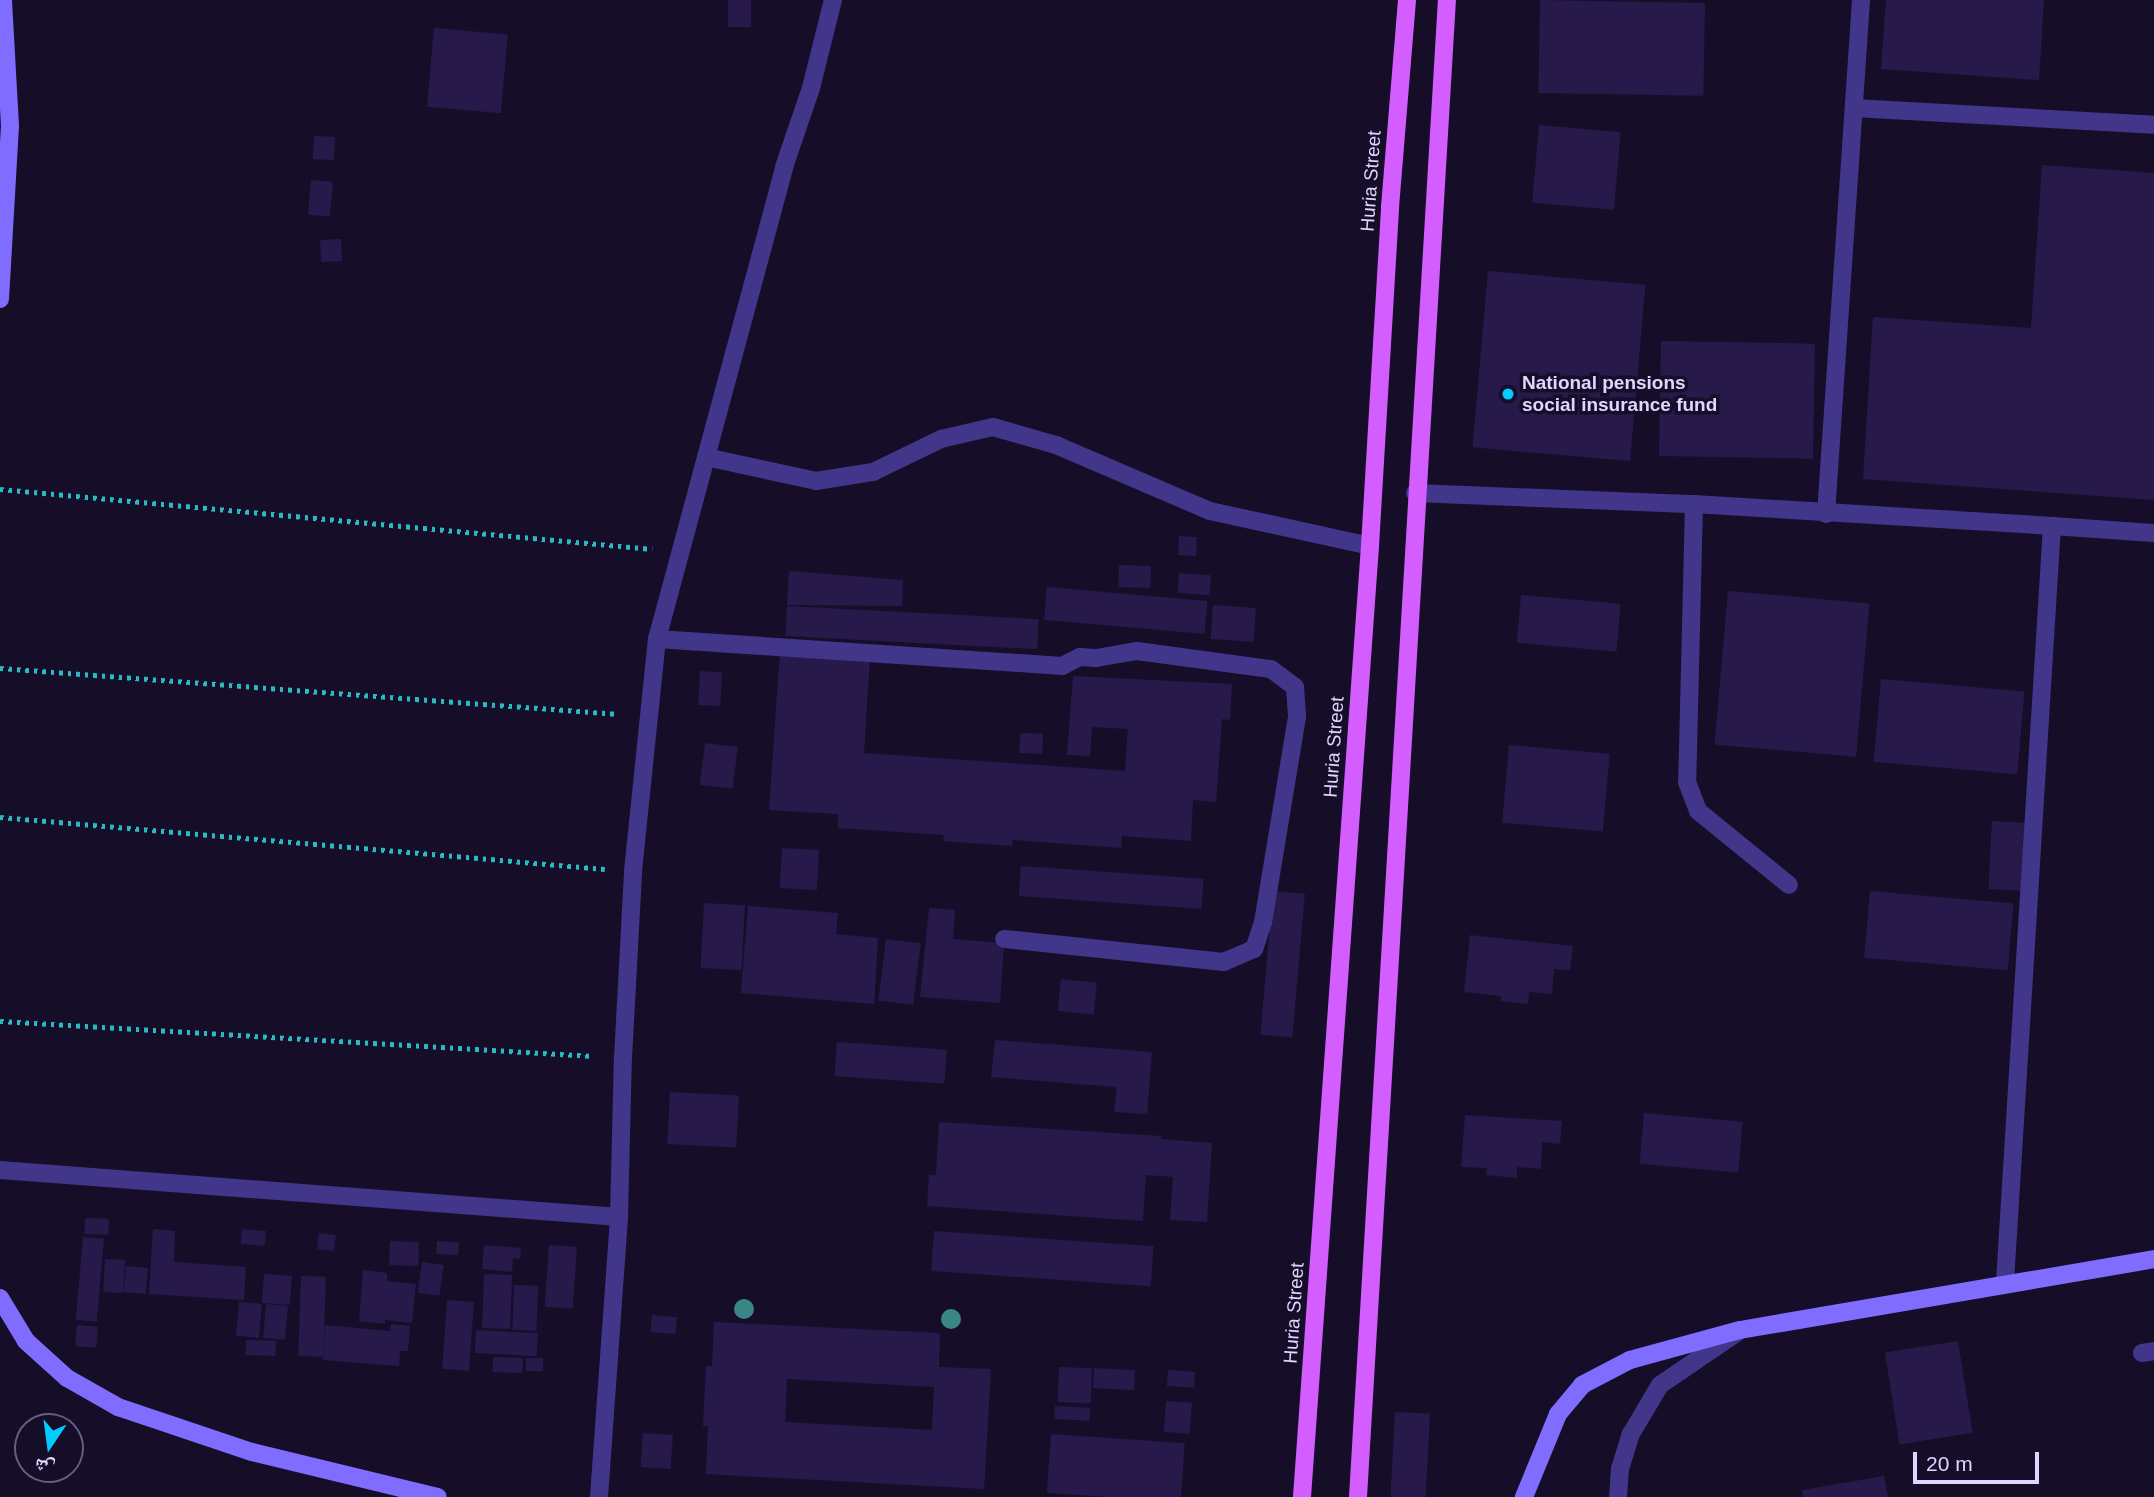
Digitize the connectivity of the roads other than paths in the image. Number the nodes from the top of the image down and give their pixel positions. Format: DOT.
graph roads {
  1 [pos="833,0"];
  2 [pos="1407,0"];
  3 [pos="1447,0"];
  4 [pos="1861,0"];
  5 [pos="3,8"];
  6 [pos="1853,108"];
  7 [pos="2154,125"];
  8 [pos="5,126"];
  9 [pos="0,299"];
  10 [pos="706,457"];
  11 [pos="1415,492"];
  12 [pos="1694,504"];
  13 [pos="1826,514"];
  14 [pos="2052,526"];
  15 [pos="2154,533"];
  16 [pos="1370,546"];
  17 [pos="657,639"];
  18 [pos="1789,885"];
  19 [pos="1004,939"];
  20 [pos="0,1170"];
  21 [pos="619,1217"];
  22 [pos="2154,1259"];
  23 [pos="2005,1282"];
  24 [pos="0,1298"];
  25 [pos="1740,1330"];
  26 [pos="438,1497"];
  27 [pos="599,1497"];
  28 [pos="1302,1497"];
  29 [pos="1358,1497"];
  30 [pos="1524,1497"];
  31 [pos="1618,1497"];
  1 -- 10 [label="street"];
  2 -- 16 [label="main road, Huria Street"];
  3 -- 11 [label="main road"];
  4 -- 6 [label="street"];
  5 -- 8 [label="street"];
  6 -- 7 [label="street"];
  6 -- 13 [label="street"];
  8 -- 9 [label="street"];
  10 -- 16 [label="street"];
  10 -- 17 [label="street"];
  11 -- 12 [label="street"];
  11 -- 29 [label="main road"];
  12 -- 13 [label="street"];
  12 -- 18 [label="street"];
  13 -- 14 [label="street"];
  14 -- 15 [label="street"];
  14 -- 23 [label="street"];
  16 -- 28 [label="main road, Huria Street"];
  17 -- 19 [label="street"];
  17 -- 21 [label="street"];
  20 -- 21 [label="street"];
  21 -- 27 [label="street"];
  22 -- 23 [label="street"];
  23 -- 25 [label="street"];
  24 -- 26 [label="street"];
  25 -- 30 [label="street"];
  25 -- 31 [label="street"];
}
